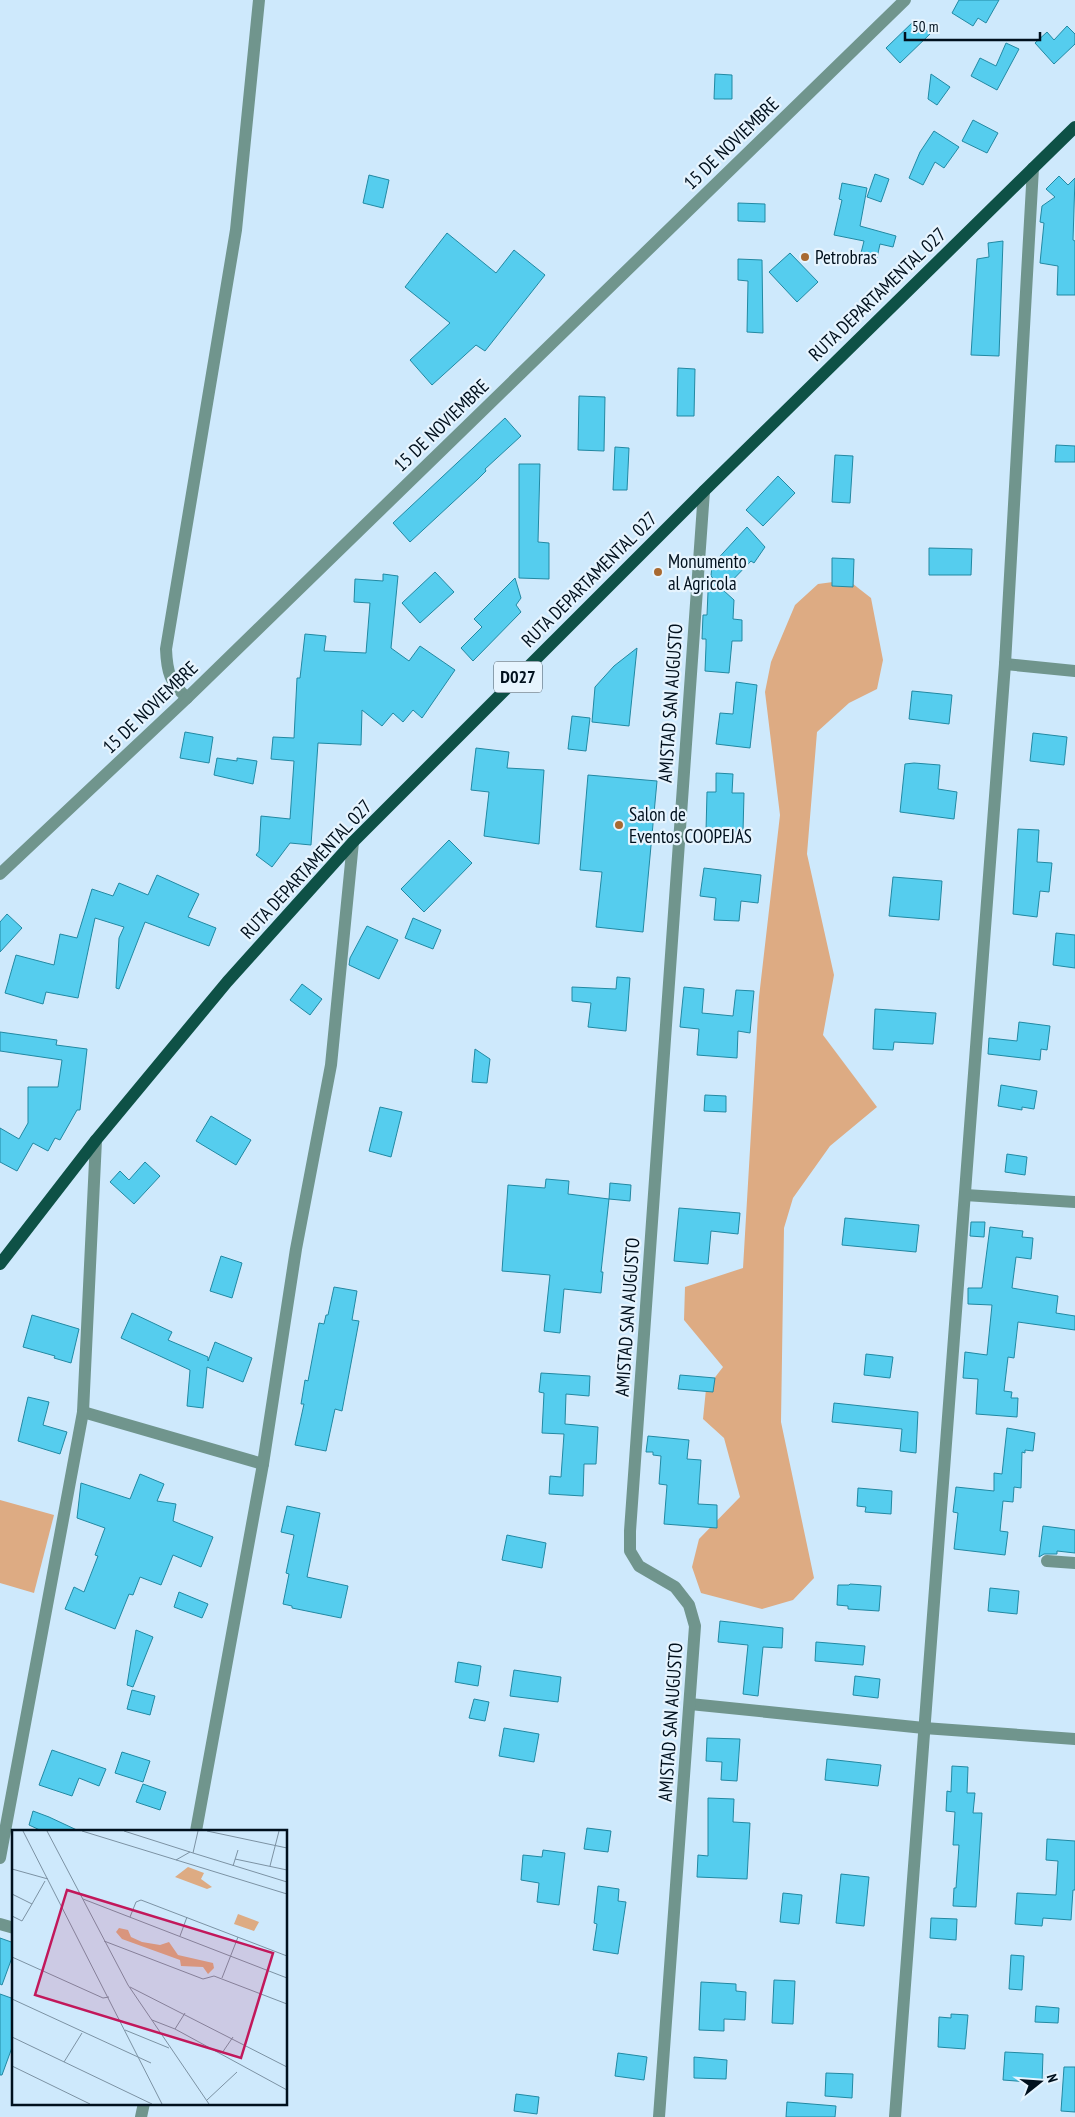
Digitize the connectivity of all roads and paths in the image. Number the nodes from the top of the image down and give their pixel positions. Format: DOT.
graph roads {
  1 [pos="259,0"];
  2 [pos="905,0"];
  3 [pos="1075,127"];
  4 [pos="1033,168"];
  5 [pos="704,490"];
  6 [pos="1005,664"];
  7 [pos="1075,671"];
  8 [pos="187,698"];
  9 [pos="353,842"];
  10 [pos="0,874"];
  11 [pos="96,1140"];
  12 [pos="966,1195"];
  13 [pos="1075,1202"];
  14 [pos="0,1264"];
  15 [pos="84,1412"];
  16 [pos="263,1464"];
  17 [pos="1047,1560"];
  18 [pos="1075,1563"];
  19 [pos="690,1704"];
  20 [pos="924,1728"];
  21 [pos="1075,1739"];
  22 [pos="196,1830"];
  23 [pos="0,1858"];
  24 [pos="144,2104"];
  25 [pos="141,2117"];
  26 [pos="659,2117"];
  27 [pos="895,2117"];
  1 -- 8 [label="street"];
  2 -- 8 [label="street, 15 DE NOVIEMBRE"];
  3 -- 4 [label="main road, RUTA DEPARTAMENTAL 027 / D027"];
  4 -- 5 [label="main road, RUTA DEPARTAMENTAL 027 / D027"];
  4 -- 6 [label="street"];
  5 -- 9 [label="main road, RUTA DEPARTAMENTAL 027 / D027"];
  5 -- 19 [label="street, AMISTAD SAN AUGUSTO"];
  6 -- 7 [label="street"];
  6 -- 12 [label="street"];
  8 -- 10 [label="street, 15 DE NOVIEMBRE"];
  9 -- 11 [label="main road, RUTA DEPARTAMENTAL 027 / D027"];
  9 -- 16 [label="street"];
  11 -- 14 [label="main road, RUTA DEPARTAMENTAL 027 / D027"];
  11 -- 15 [label="street"];
  12 -- 13 [label="street"];
  12 -- 20 [label="street"];
  15 -- 16 [label="street"];
  15 -- 23 [label="street"];
  16 -- 22 [label="street"];
  17 -- 18 [label="street"];
  19 -- 20 [label="street"];
  19 -- 26 [label="street, AMISTAD SAN AUGUSTO"];
  20 -- 21 [label="street"];
  20 -- 27 [label="street"];
  24 -- 25 [label="street"];
}
